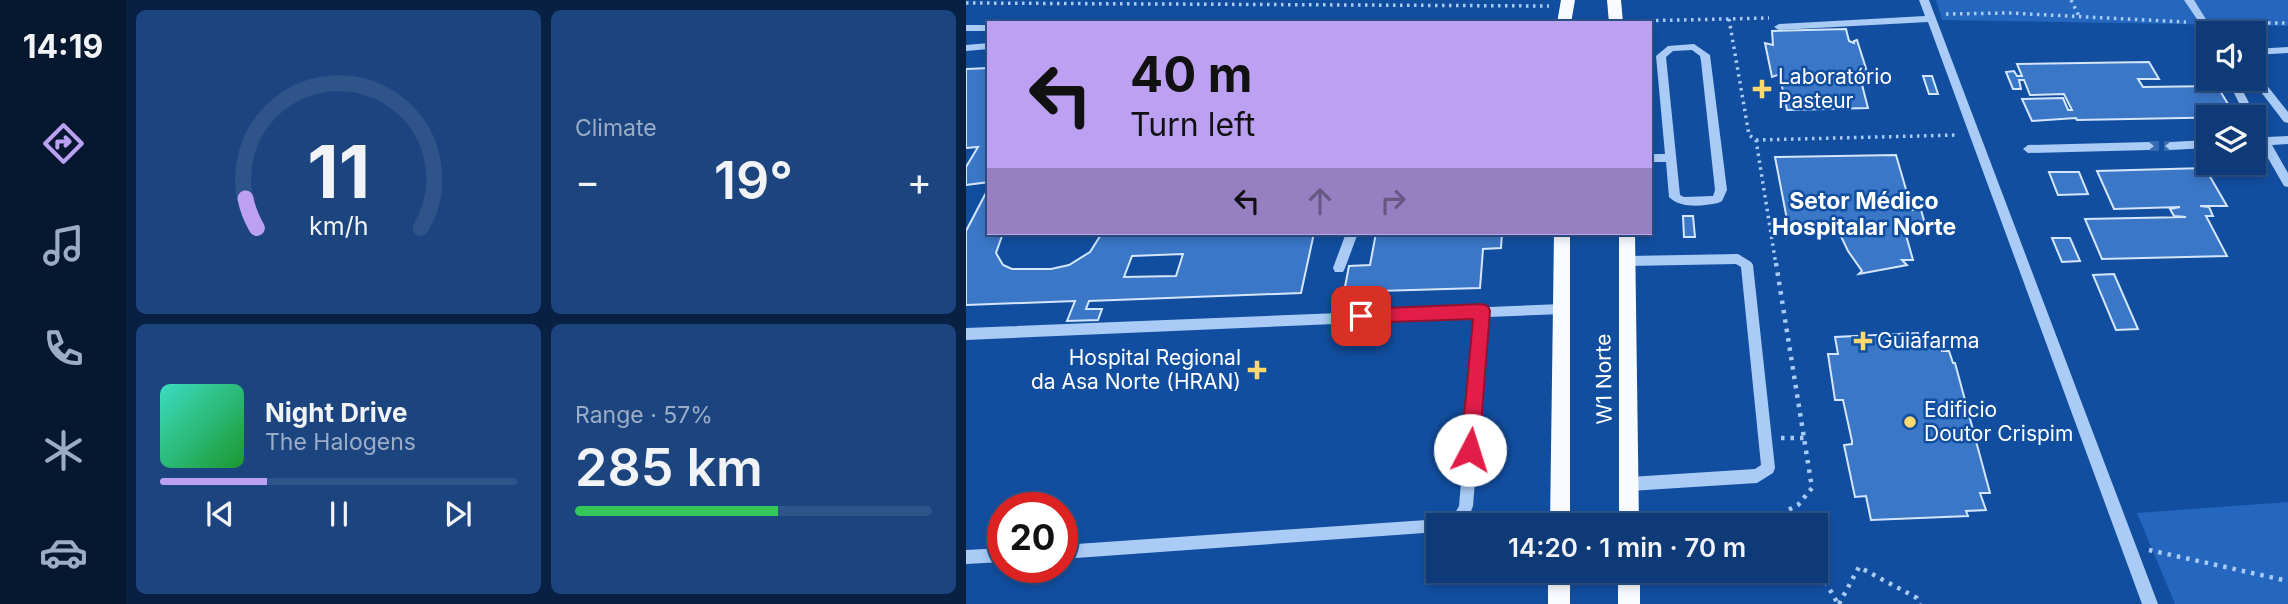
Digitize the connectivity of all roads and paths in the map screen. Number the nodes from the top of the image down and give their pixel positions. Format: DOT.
graph roads {
  1 [pos="1614,0"];
  2 [pos="1924,0"];
  3 [pos="2071,0"];
  4 [pos="2189,0"];
  5 [pos="966,3"];
  6 [pos="1568,3"];
  7 [pos="1931,17"];
  8 [pos="1769,18"];
  9 [pos="2081,18"];
  10 [pos="1729,19"];
  11 [pos="1564,21"];
  12 [pos="1616,21"];
  13 [pos="1652,21"];
  14 [pos="2203,21"];
  15 [pos="2196,23"];
  16 [pos="2266,23"];
  17 [pos="2288,23"];
  18 [pos="1779,27"];
  19 [pos="966,28"];
  20 [pos="987,28"];
  21 [pos="987,46"];
  22 [pos="966,48"];
  23 [pos="2288,50"];
  24 [pos="2266,51"];
  25 [pos="1656,57"];
  26 [pos="2266,91"];
  27 [pos="2288,119"];
  28 [pos="1756,141"];
  29 [pos="2288,141"];
  30 [pos="2266,142"];
  31 [pos="2196,145"];
  32 [pos="2150,146"];
  33 [pos="2171,146"];
  34 [pos="1963,147"];
  35 [pos="2028,149"];
  36 [pos="2266,152"];
  37 [pos="1652,158"];
  38 [pos="1672,158"];
  39 [pos="2288,183"];
  40 [pos="1351,235"];
  41 [pos="1562,235"];
  42 [pos="1627,235"];
  43 [pos="1628,261"];
  44 [pos="1339,268"];
  45 [pos="1562,309"];
  46 [pos="1482,311"];
  47 [pos="966,334"];
  48 [pos="1630,484"];
  49 [pos="1464,513"];
  50 [pos="1560,513"];
  51 [pos="1629,513"];
  52 [pos="1787,513"];
  53 [pos="1426,526"];
  54 [pos="2126,545"];
  55 [pos="1078,551"];
  56 [pos="987,556"];
  57 [pos="966,557"];
  58 [pos="2288,581"];
  59 [pos="1559,583"];
  60 [pos="1629,583"];
  61 [pos="1827,583"];
  62 [pos="1559,604"];
  63 [pos="1629,604"];
  64 [pos="1839,604"];
  65 [pos="1920,604"];
  66 [pos="2150,604"];
  1 -- 12 [label="main road"];
  2 -- 7 [label="lane"];
  3 -- 9 [label="path"];
  4 -- 14 [label="lane"];
  5 -- 6 [label="path"];
  6 -- 11 [label="main road"];
  7 -- 9 [label="path"];
  7 -- 18 [label="lane"];
  7 -- 54 [label="lane"];
  8 -- 10 [label="path"];
  9 -- 15 [label="path"];
  10 -- 13 [label="path"];
  10 -- 28 [label="path"];
  16 -- 17 [label="path"];
  19 -- 20 [label="lane"];
  21 -- 22 [label="lane"];
  23 -- 24 [label="lane"];
  25 -- 38 [label="lane"];
  25 -- 38 [label="lane"];
  26 -- 27 [label="lane"];
  28 -- 34 [label="path"];
  28 -- 52 [label="path"];
  29 -- 30 [label="lane"];
  31 -- 33 [label="lane"];
  32 -- 35 [label="lane"];
  36 -- 39 [label="lane"];
  37 -- 38 [label="lane"];
  40 -- 44 [label="lane"];
  41 -- 45 [label="main road, W1 Norte"];
  42 -- 43 [label="main road, W1 Norte"];
  43 -- 48 [label="main road, W1 Norte"];
  43 -- 48 [label="lane"];
  45 -- 46 [label="lane"];
  45 -- 50 [label="main road, W1 Norte"];
  46 -- 47 [label="lane"];
  46 -- 49 [label="lane"];
  48 -- 51 [label="main road, W1 Norte"];
  53 -- 55 [label="lane"];
  54 -- 58 [label="path"];
  54 -- 66 [label="lane"];
  56 -- 57 [label="lane"];
  59 -- 62 [label="main road"];
  60 -- 63 [label="main road"];
  61 -- 64 [label="path"];
  64 -- 65 [label="path"];
}
